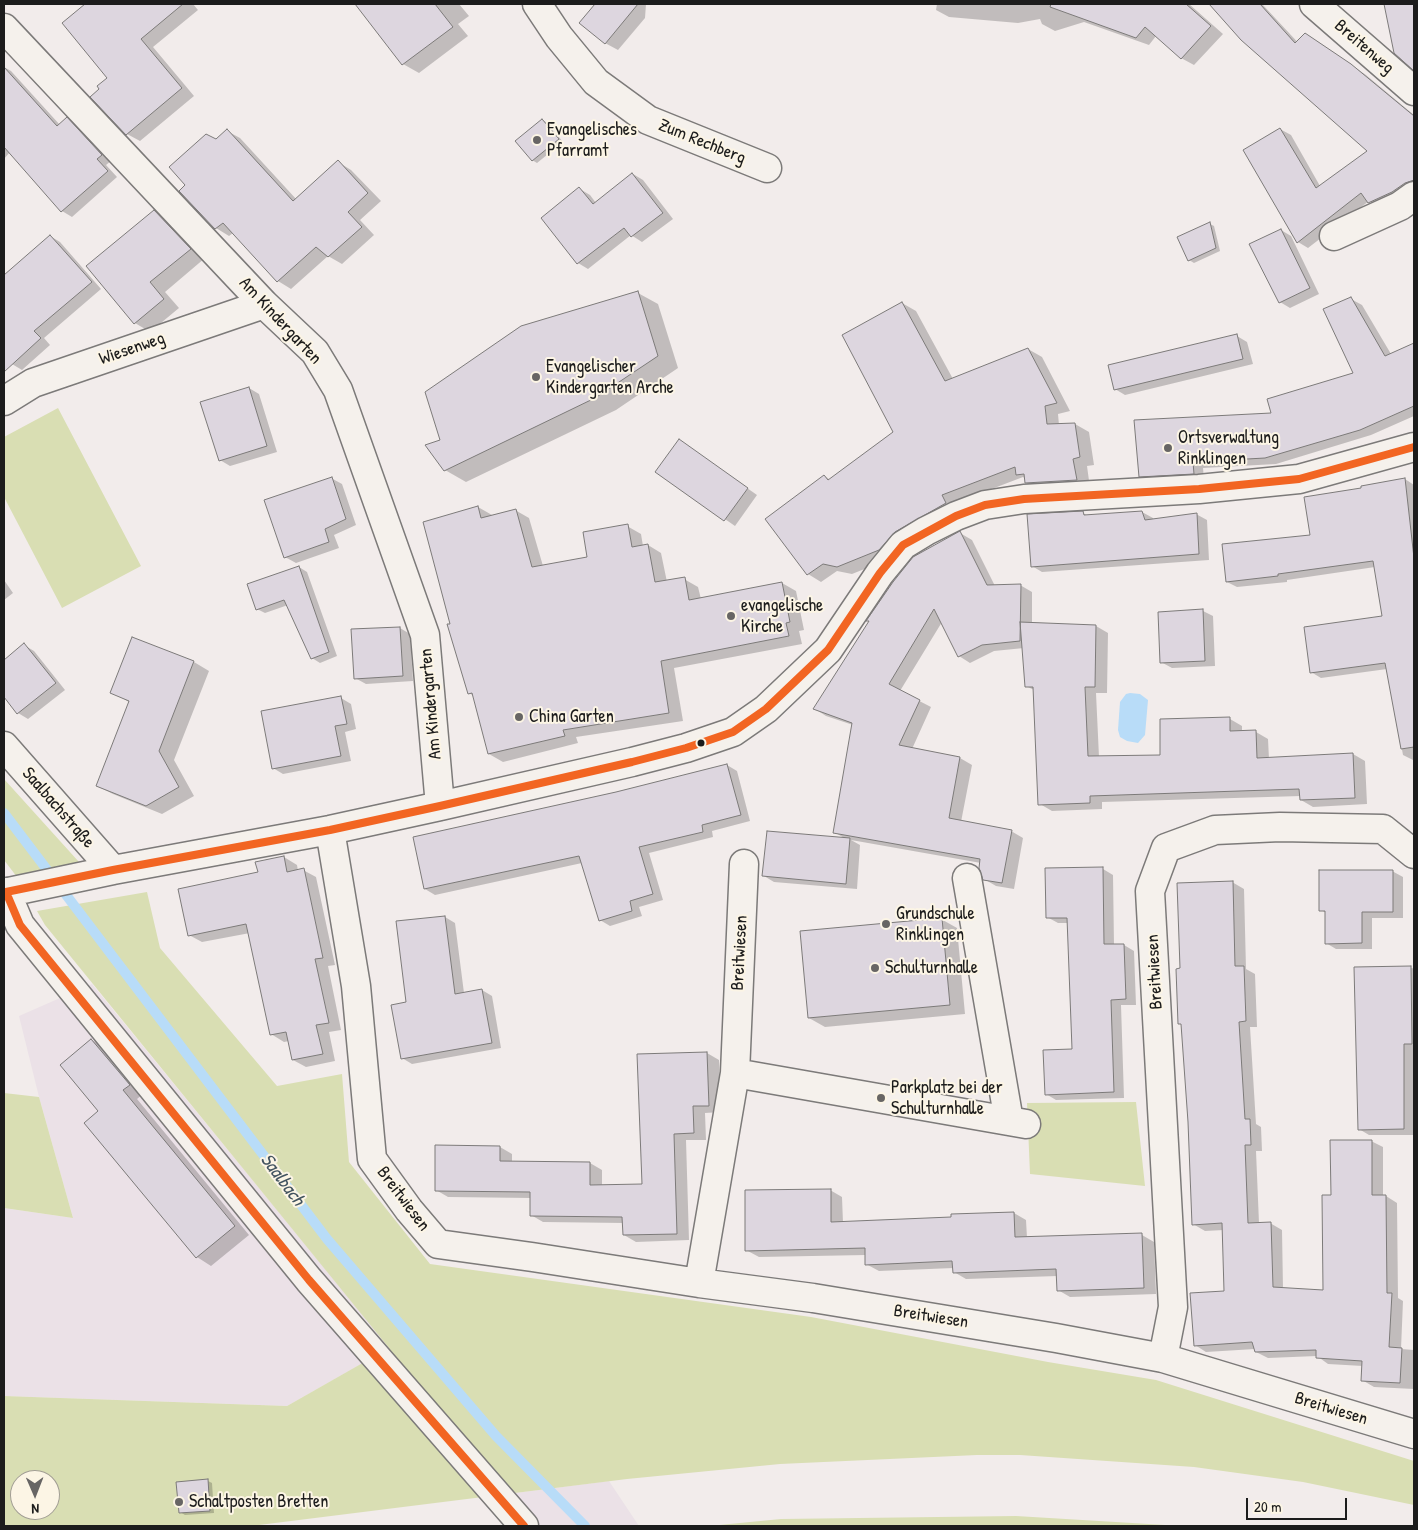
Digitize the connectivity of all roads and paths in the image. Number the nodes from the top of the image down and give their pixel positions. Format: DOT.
graph roads {
  1 [pos="537,4"];
  2 [pos="1314,4"];
  3 [pos="4,28"];
  4 [pos="1414,91"];
  5 [pos="767,168"];
  6 [pos="1414,196"];
  7 [pos="1334,236"];
  8 [pos="264,304"];
  9 [pos="4,401"];
  10 [pos="1414,447"];
  11 [pos="4,746"];
  12 [pos="440,806"];
  13 [pos="330,830"];
  14 [pos="1414,854"];
  15 [pos="744,864"];
  16 [pos="106,872"];
  17 [pos="967,878"];
  18 [pos="12,891"];
  19 [pos="735,1073"];
  20 [pos="699,1283"];
  21 [pos="1163,1358"];
  22 [pos="1414,1428"];
  23 [pos="1414,1434"];
  24 [pos="524,1526"];
  1 -- 5 [label="street, Zum Rechberg"];
  2 -- 4 [label="street, Breitenweg"];
  3 -- 8 [label="street, Am Kindergarten"];
  6 -- 7 [label="street"];
  8 -- 9 [label="street, Wiesenweg"];
  8 -- 12 [label="street, Am Kindergarten"];
  10 -- 12 [label="street"];
  11 -- 16 [label="street, Saalbachstraße"];
  12 -- 13 [label="street"];
  13 -- 16 [label="street"];
  13 -- 20 [label="street, Breitwiesen"];
  14 -- 21 [label="street, Breitwiesen"];
  15 -- 19 [label="street, Breitwiesen"];
  16 -- 18 [label="street"];
  17 -- 19 [label="street"];
  18 -- 24 [label="street"];
  19 -- 20 [label="street, Breitwiesen"];
  20 -- 21 [label="street, Breitwiesen"];
  21 -- 23 [label="street, Breitwiesen"];
  22 -- 23 [label="street, Breitwiesen"];
}
